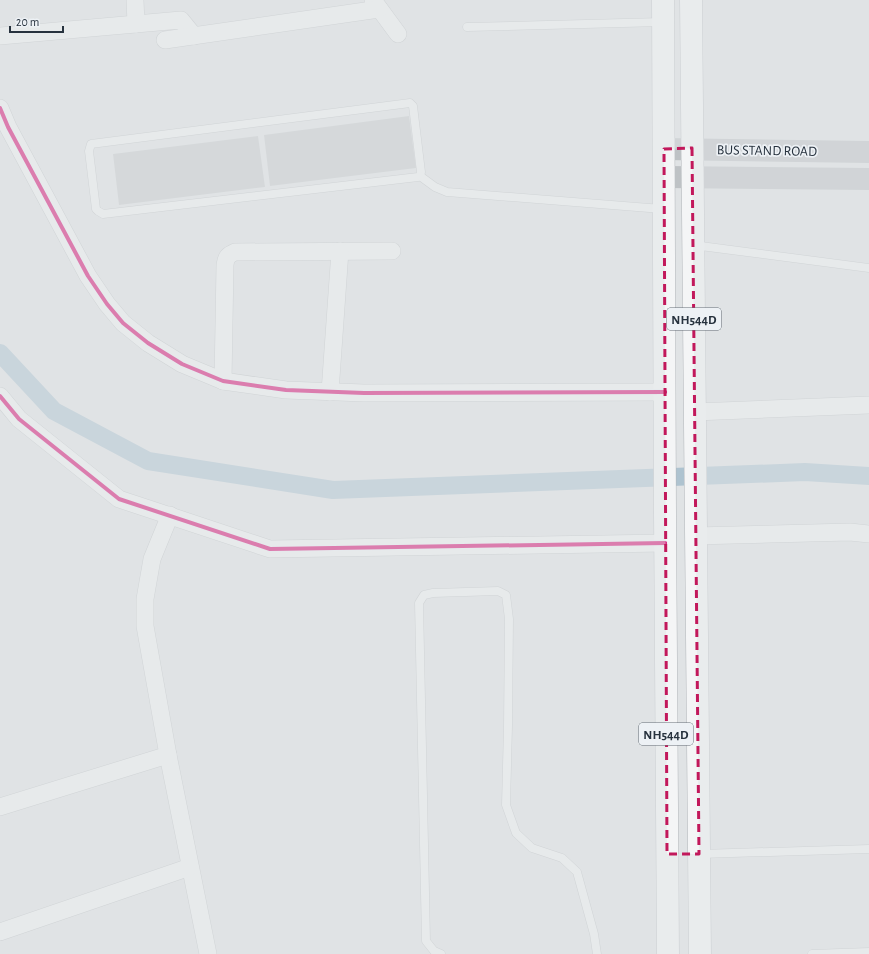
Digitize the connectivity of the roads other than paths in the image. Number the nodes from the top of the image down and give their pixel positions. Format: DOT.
graph roads {
  1 [pos="135,0"];
  2 [pos="663,0"];
  3 [pos="691,0"];
  4 [pos="376,4"];
  5 [pos="663,22"];
  6 [pos="136,24"];
  7 [pos="467,27"];
  8 [pos="398,34"];
  9 [pos="0,36"];
  10 [pos="194,36"];
  11 [pos="165,40"];
  12 [pos="0,108"];
  13 [pos="692,148"];
  14 [pos="664,149"];
  15 [pos="869,152"];
  16 [pos="420,176"];
  17 [pos="664,177"];
  18 [pos="692,178"];
  19 [pos="869,179"];
  20 [pos="665,209"];
  21 [pos="693,245"];
  22 [pos="340,251"];
  23 [pos="392,251"];
  24 [pos="869,268"];
  25 [pos="224,381"];
  26 [pos="330,392"];
  27 [pos="665,392"];
  28 [pos="0,396"];
  29 [pos="869,404"];
  30 [pos="695,412"];
  31 [pos="170,515"];
  32 [pos="695,527"];
  33 [pos="869,534"];
  34 [pos="665,543"];
  35 [pos="168,755"];
  36 [pos="0,807"];
  37 [pos="869,849"];
  38 [pos="667,854"];
  39 [pos="699,854"];
  40 [pos="190,868"];
  41 [pos="0,932"];
  42 [pos="869,952"];
  43 [pos="208,954"];
  44 [pos="442,954"];
  45 [pos="597,954"];
  46 [pos="668,954"];
  47 [pos="700,954"];
  48 [pos="812,954"];
  1 -- 6 [label="street"];
  2 -- 5 [label="highway, NH544D"];
  3 -- 13 [label="highway, NH544D"];
  4 -- 8 [label="street"];
  4 -- 10 [label="street"];
  5 -- 7 [label="lane"];
  5 -- 14 [label="highway, NH544D"];
  6 -- 9 [label="street"];
  6 -- 10 [label="street"];
  10 -- 11 [label="street"];
  12 -- 25 [label="street"];
  13 -- 14 [label="street, BUS STAND ROAD"];
  13 -- 15 [label="street, BUS STAND ROAD"];
  13 -- 18 [label="highway, NH544D"];
  14 -- 17 [label="highway, NH544D"];
  16 -- 16 [label="lane"];
  16 -- 20 [label="lane"];
  17 -- 18 [label="street, BUS STAND ROAD"];
  17 -- 20 [label="highway, NH544D"];
  18 -- 19 [label="street, BUS STAND ROAD"];
  18 -- 21 [label="highway, NH544D"];
  20 -- 27 [label="highway, NH544D"];
  21 -- 24 [label="lane"];
  21 -- 30 [label="highway, NH544D"];
  22 -- 23 [label="street"];
  22 -- 25 [label="street"];
  22 -- 26 [label="street"];
  25 -- 26 [label="street"];
  26 -- 27 [label="street"];
  27 -- 34 [label="highway, NH544D"];
  28 -- 31 [label="street"];
  29 -- 30 [label="street"];
  30 -- 32 [label="highway, NH544D"];
  31 -- 34 [label="street"];
  31 -- 35 [label="street"];
  32 -- 33 [label="street"];
  32 -- 39 [label="highway, NH544D"];
  34 -- 38 [label="highway, NH544D"];
  35 -- 36 [label="street"];
  35 -- 40 [label="street"];
  37 -- 39 [label="lane"];
  38 -- 39 [label="highway"];
  38 -- 46 [label="highway, NH544D"];
  39 -- 47 [label="highway, NH544D"];
  40 -- 41 [label="street"];
  40 -- 43 [label="street"];
  42 -- 48 [label="lane"];
  44 -- 45 [label="lane"];
}
